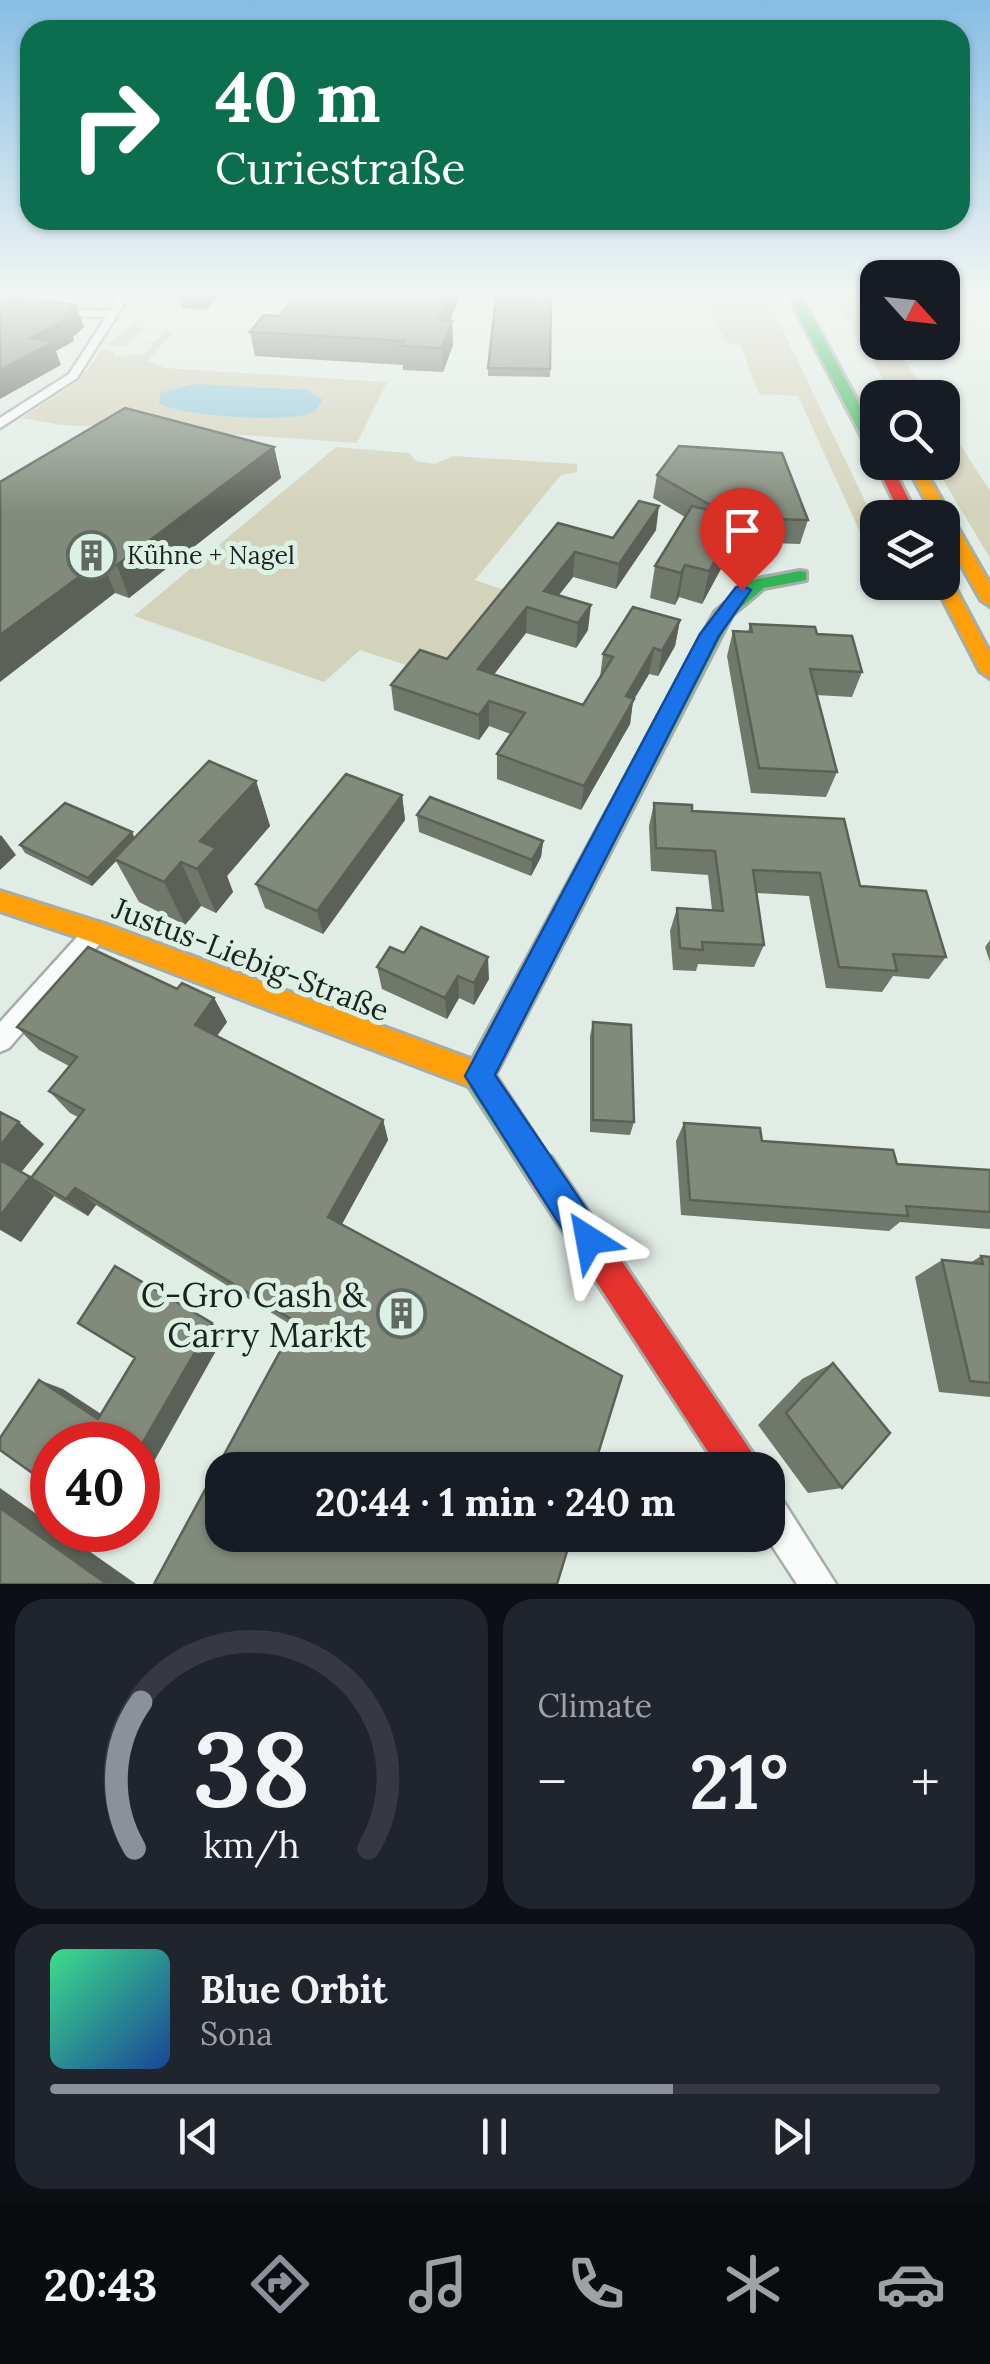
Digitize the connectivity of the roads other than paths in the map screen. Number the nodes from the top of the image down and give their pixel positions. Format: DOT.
graph roads {
  1 [pos="79,367"];
  2 [pos="833,367"];
  3 [pos="860,420"];
  4 [pos="0,424"];
  5 [pos="922,480"];
  6 [pos="800,576"];
  7 [pos="953,600"];
  8 [pos="990,600"];
  9 [pos="990,671"];
  10 [pos="0,902"];
  11 [pos="96,932"];
  12 [pos="0,1040"];
  13 [pos="479,1076"];
  14 [pos="730,1452"];
  15 [pos="785,1534"];
  16 [pos="818,1584"];
  1 -- 4 [label="street"];
  2 -- 3 [label="main road"];
  5 -- 8 [label="main road"];
  6 -- 13 [label="main road"];
  7 -- 9 [label="main road"];
  10 -- 11 [label="main road, Justus-Liebig-Straße"];
  11 -- 12 [label="street"];
  11 -- 13 [label="main road, Justus-Liebig-Straße"];
  13 -- 14 [label="main road"];
  15 -- 16 [label="street"];
}
